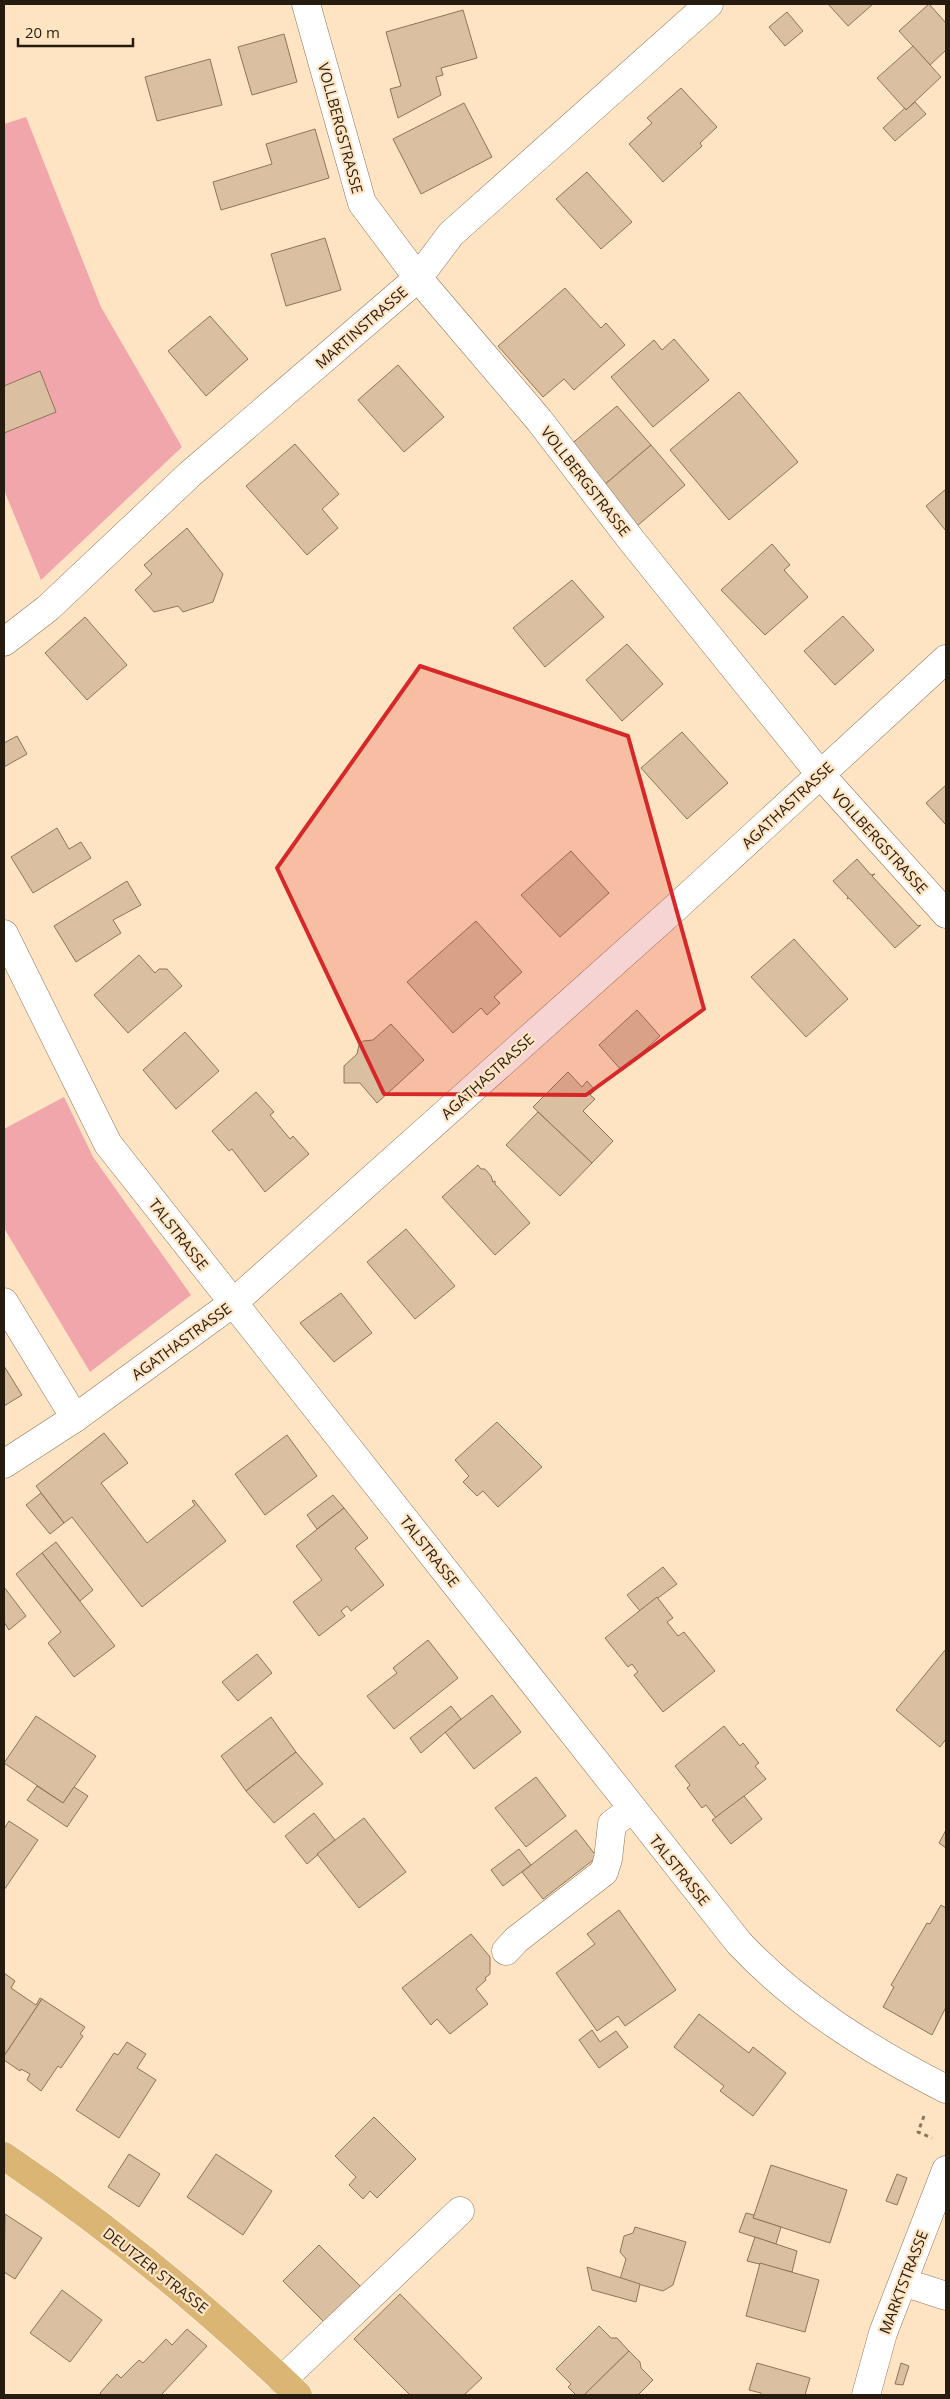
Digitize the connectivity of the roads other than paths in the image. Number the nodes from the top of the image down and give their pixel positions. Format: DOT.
graph roads {
  1 [pos="306,4"];
  2 [pos="709,4"];
  3 [pos="418,278"];
  4 [pos="4,642"];
  5 [pos="946,659"];
  6 [pos="820,774"];
  7 [pos="946,914"];
  8 [pos="4,934"];
  9 [pos="4,1302"];
  10 [pos="234,1303"];
  11 [pos="75,1418"];
  12 [pos="4,1464"];
  13 [pos="632,1809"];
  14 [pos="506,1951"];
  15 [pos="946,2089"];
  16 [pos="4,2156"];
  17 [pos="946,2170"];
  18 [pos="460,2212"];
  19 [pos="903,2282"];
  20 [pos="946,2296"];
  21 [pos="290,2387"];
  22 [pos="866,2395"];
  1 -- 3 [label="street, VOLLBERGSTRASSE"];
  2 -- 3 [label="street, MARTINSTRASSE"];
  3 -- 4 [label="street, MARTINSTRASSE"];
  3 -- 6 [label="street, VOLLBERGSTRASSE"];
  5 -- 6 [label="street, AGATHASTRASSE"];
  6 -- 7 [label="street, VOLLBERGSTRASSE"];
  6 -- 10 [label="street, AGATHASTRASSE"];
  8 -- 10 [label="street, TALSTRASSE"];
  9 -- 11 [label="street"];
  10 -- 11 [label="street, AGATHASTRASSE"];
  10 -- 13 [label="street, TALSTRASSE"];
  11 -- 12 [label="street, AGATHASTRASSE"];
  13 -- 14 [label="street"];
  13 -- 15 [label="street, TALSTRASSE"];
  16 -- 21 [label="main road, DEUTZER STRASSE"];
  17 -- 19 [label="street, MARKTSTRASSE"];
  18 -- 21 [label="street"];
  19 -- 20 [label="street"];
  19 -- 22 [label="street, MARKTSTRASSE"];
}
